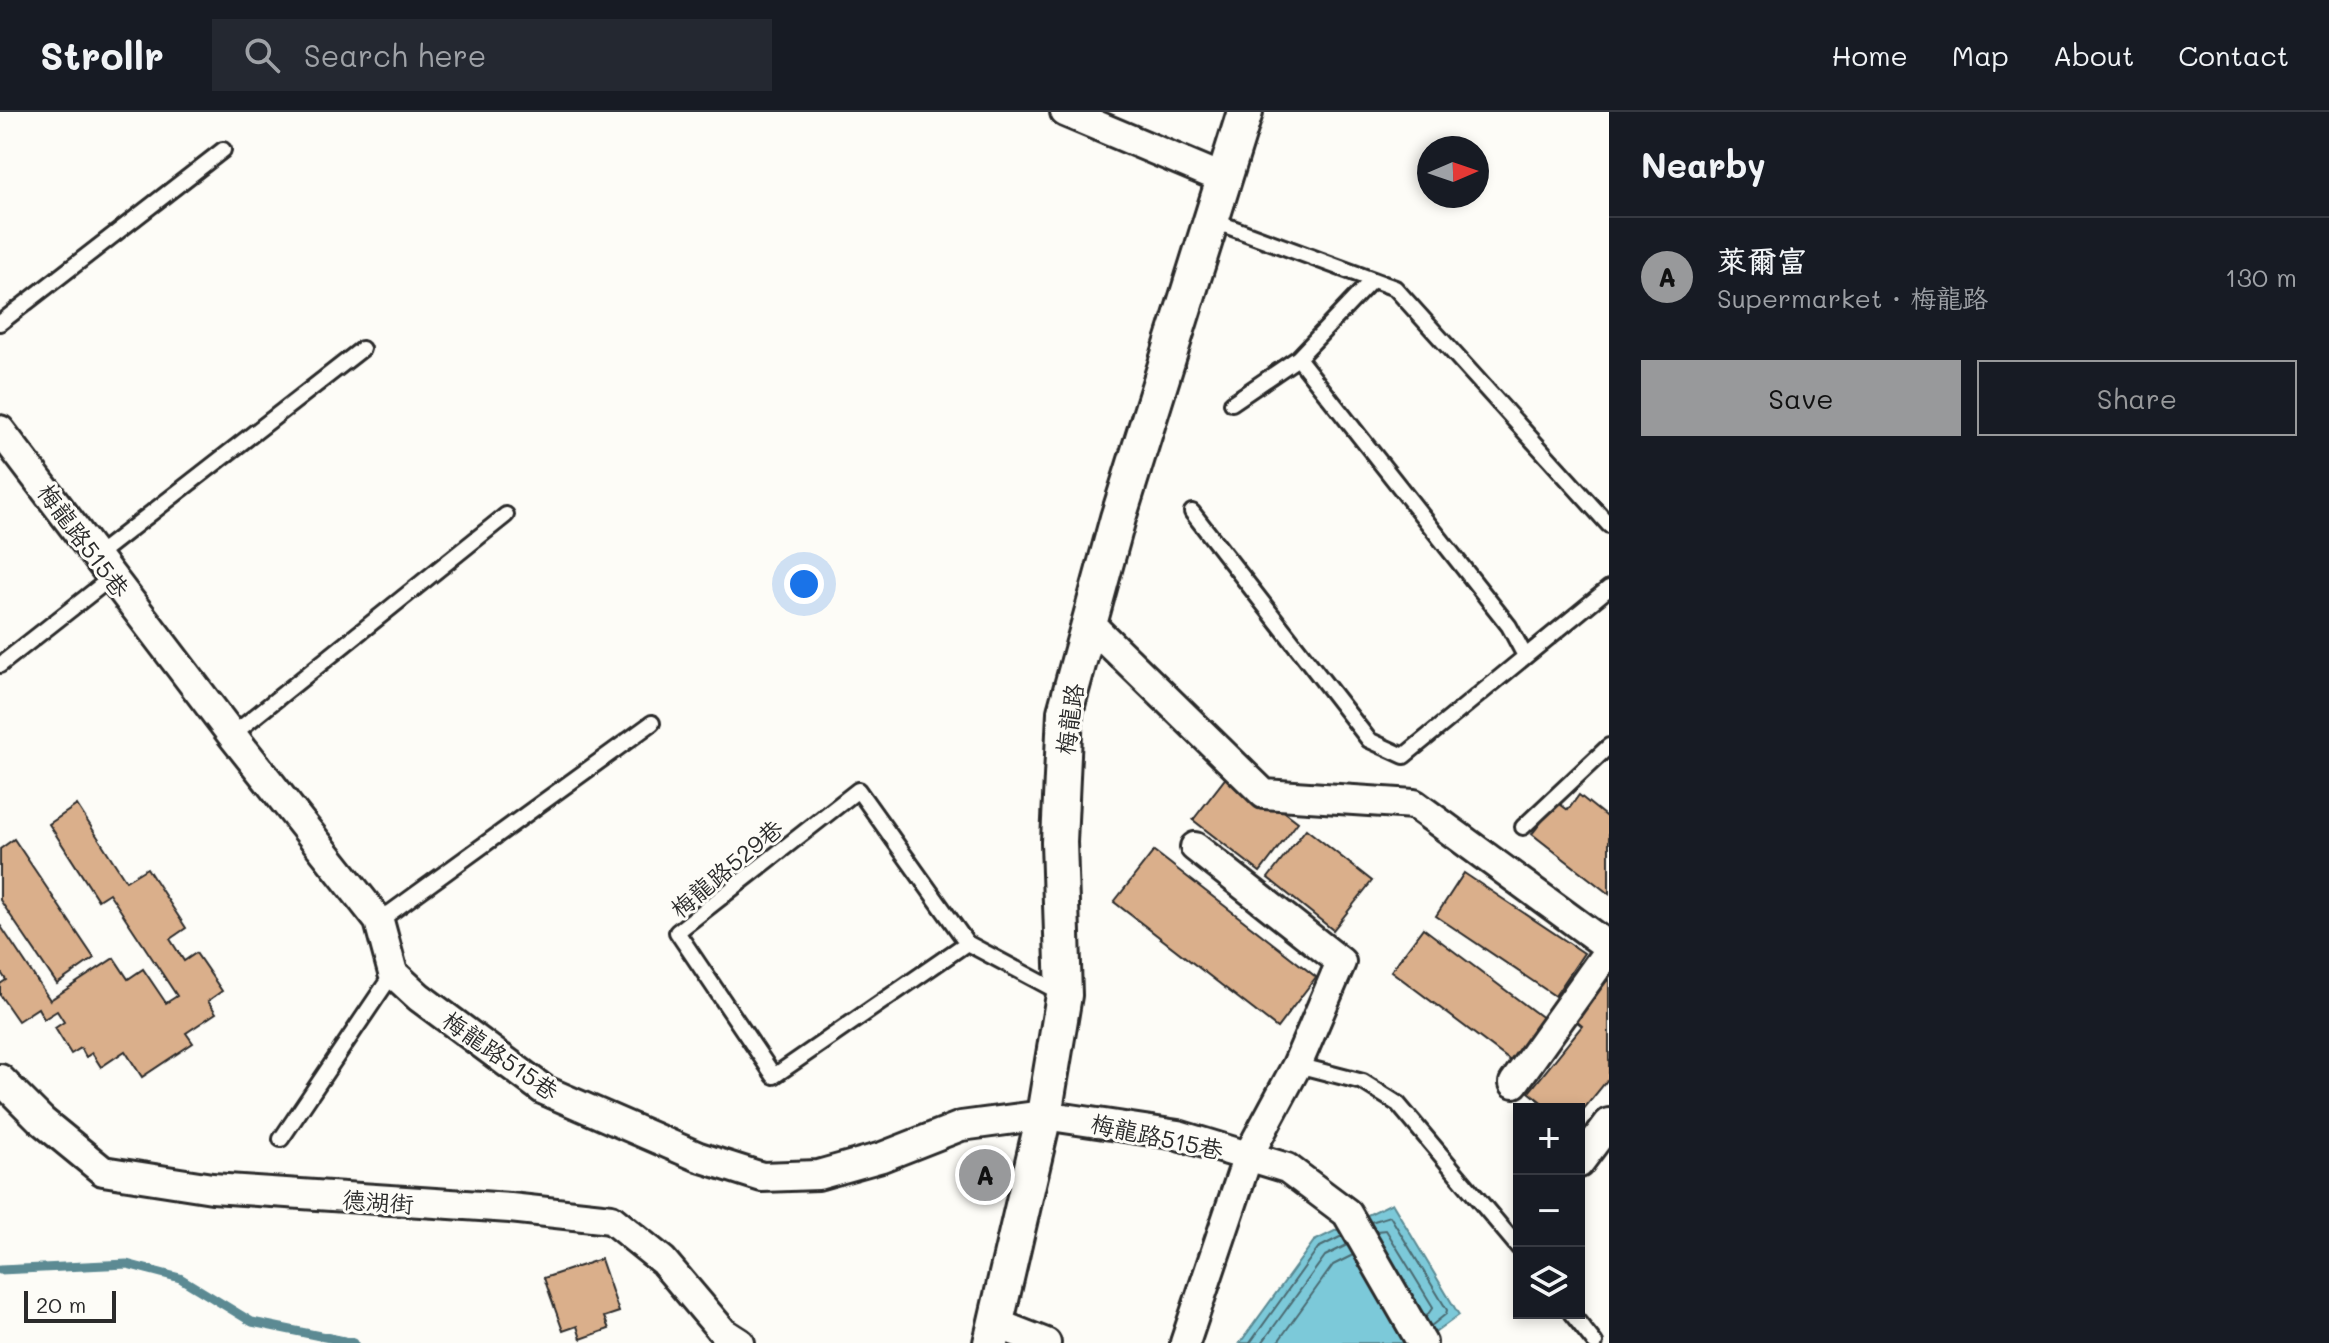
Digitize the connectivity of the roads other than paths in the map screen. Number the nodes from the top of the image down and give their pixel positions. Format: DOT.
graph roads {
  1 [pos="1065,112"];
  2 [pos="1245,112"];
  3 [pos="223,150"];
  4 [pos="1224,179"];
  5 [pos="1211,220"];
  6 [pos="1372,280"];
  7 [pos="0,323"];
  8 [pos="362,349"];
  9 [pos="1298,358"];
  10 [pos="1232,403"];
  11 [pos="0,430"];
  12 [pos="1192,512"];
  13 [pos="506,515"];
  14 [pos="1609,525"];
  15 [pos="104,566"];
  16 [pos="1609,588"];
  17 [pos="1089,623"];
  18 [pos="1525,656"];
  19 [pos="0,665"];
  20 [pos="652,723"];
  21 [pos="232,735"];
  22 [pos="1609,746"];
  23 [pos="1523,827"];
  24 [pos="1195,847"];
  25 [pos="379,921"];
  26 [pos="967,943"];
  27 [pos="1609,949"];
  28 [pos="393,973"];
  29 [pos="1064,995"];
  30 [pos="1297,1065"];
  31 [pos="0,1079"];
  32 [pos="1514,1083"];
  33 [pos="1044,1115"];
  34 [pos="1609,1123"];
  35 [pos="281,1139"];
  36 [pos="1585,1155"];
  37 [pos="1248,1156"];
  38 [pos="1518,1247"];
  39 [pos="1576,1319"];
  40 [pos="993,1333"];
  41 [pos="740,1343"];
  42 [pos="1046,1343"];
  43 [pos="1185,1343"];
  44 [pos="1422,1343"];
  45 [pos="1595,1343"];
  1 -- 4 [label="street"];
  2 -- 4 [label="street, 梅龍路"];
  3 -- 7 [label="lane"];
  4 -- 5 [label="street, 梅龍路"];
  5 -- 6 [label="lane"];
  5 -- 17 [label="street, 梅龍路"];
  6 -- 9 [label="lane"];
  6 -- 14 [label="lane"];
  8 -- 15 [label="lane"];
  9 -- 10 [label="lane"];
  9 -- 18 [label="lane"];
  11 -- 15 [label="street, 梅龍路515巷"];
  12 -- 18 [label="lane"];
  13 -- 21 [label="lane"];
  15 -- 19 [label="lane"];
  15 -- 21 [label="street, 梅龍路515巷"];
  16 -- 18 [label="lane"];
  17 -- 27 [label="street"];
  17 -- 29 [label="street, 梅龍路"];
  20 -- 25 [label="lane"];
  21 -- 25 [label="street, 梅龍路515巷"];
  22 -- 23 [label="lane"];
  24 -- 30 [label="street"];
  25 -- 28 [label="street, 梅龍路515巷"];
  26 -- 26 [label="lane, 梅龍路529巷"];
  26 -- 29 [label="lane, 梅龍路529巷"];
  27 -- 32 [label="street"];
  28 -- 33 [label="street, 梅龍路515巷"];
  28 -- 35 [label="lane"];
  29 -- 33 [label="street, 梅龍路"];
  30 -- 37 [label="street"];
  30 -- 38 [label="lane"];
  31 -- 41 [label="street, 德湖街"];
  33 -- 37 [label="street, 梅龍路515巷"];
  33 -- 40 [label="street, 梅龍路"];
  34 -- 36 [label="street"];
  37 -- 43 [label="street"];
  37 -- 44 [label="street, 梅龍路515巷"];
  39 -- 45 [label="lane"];
  40 -- 42 [label="street"];
}
